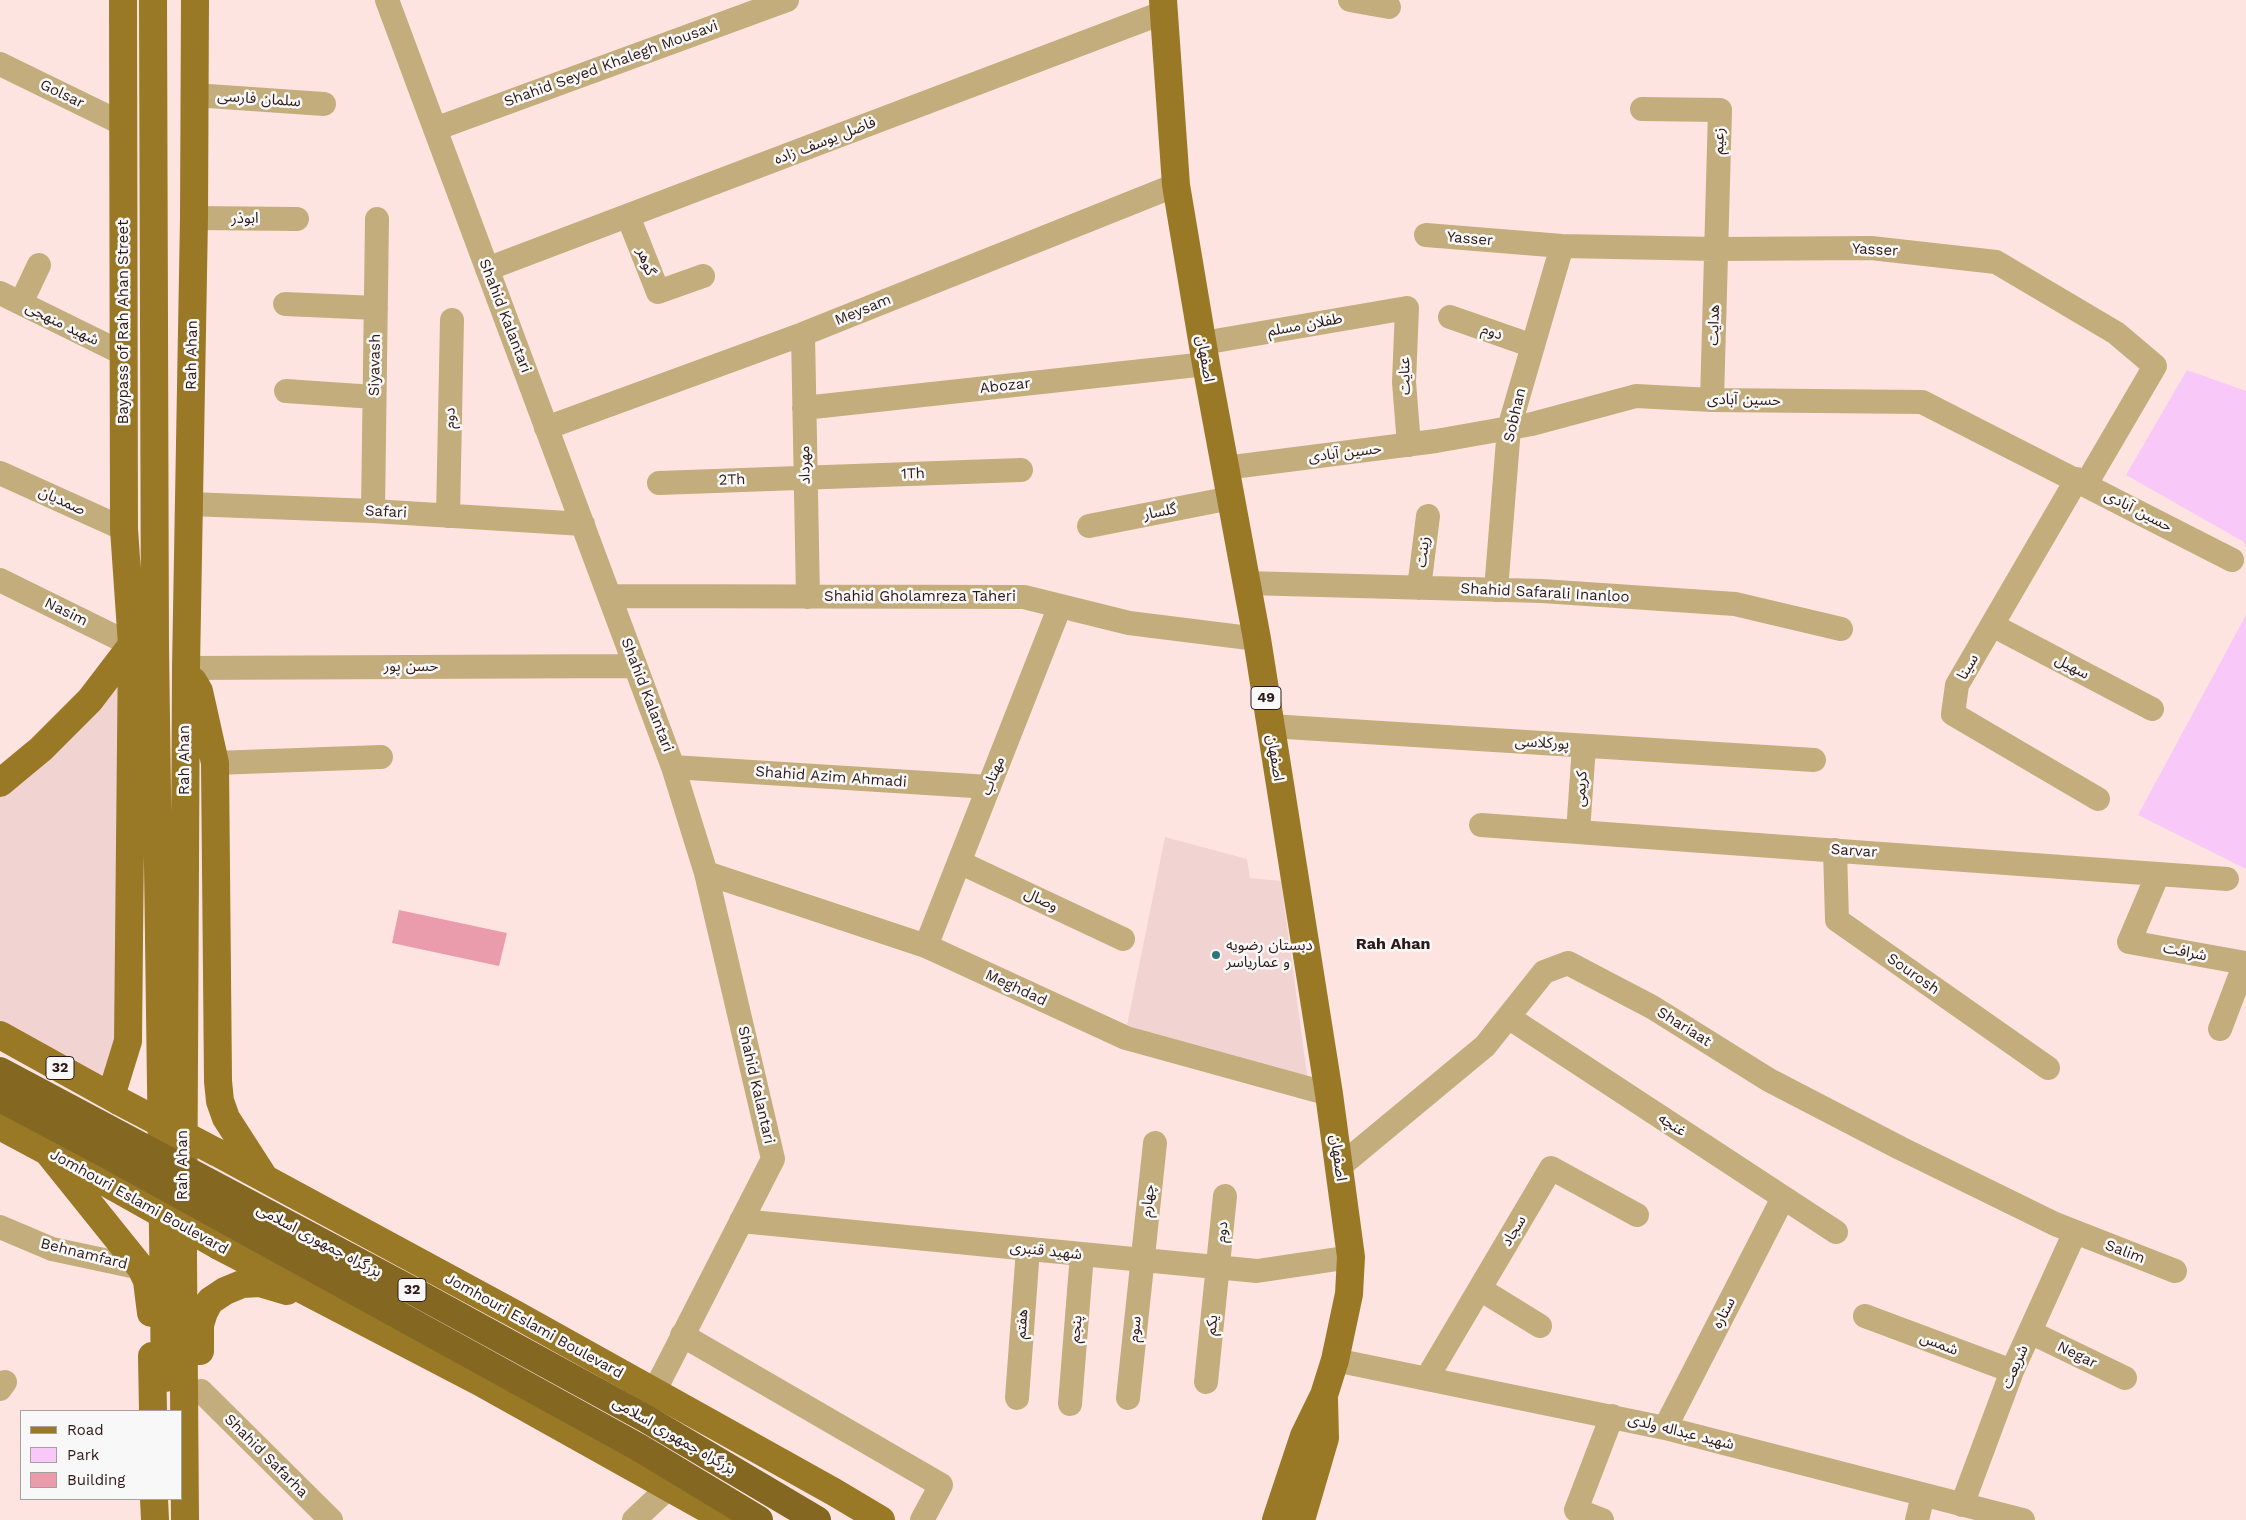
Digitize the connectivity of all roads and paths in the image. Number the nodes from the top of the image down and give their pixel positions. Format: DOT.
graph roads {
  1 [pos="123,0"];
  2 [pos="153,0"];
  3 [pos="195,0"];
  4 [pos="387,0"];
  5 [pos="787,0"];
  6 [pos="1350,0"];
  7 [pos="1163,6"];
  8 [pos="1389,7"];
  9 [pos="0,64"];
  10 [pos="194,95"];
  11 [pos="324,104"];
  12 [pos="1642,109"];
  13 [pos="123,124"];
  14 [pos="435,129"];
  15 [pos="1176,185"];
  16 [pos="628,216"];
  17 [pos="194,218"];
  18 [pos="297,219"];
  19 [pos="377,219"];
  20 [pos="1426,235"];
  21 [pos="1562,246"];
  22 [pos="1716,249"];
  23 [pos="38,265"];
  24 [pos="487,269"];
  25 [pos="703,276"];
  26 [pos="10,298"];
  27 [pos="285,304"];
  28 [pos="376,308"];
  29 [pos="1406,308"];
  30 [pos="1450,317"];
  31 [pos="452,320"];
  32 [pos="803,334"];
  33 [pos="1533,346"];
  34 [pos="124,354"];
  35 [pos="1204,354"];
  36 [pos="286,391"];
  37 [pos="374,397"];
  38 [pos="1712,400"];
  39 [pos="804,408"];
  40 [pos="546,428"];
  41 [pos="1509,428"];
  42 [pos="1409,444"];
  43 [pos="1225,468"];
  44 [pos="1021,470"];
  45 [pos="0,472"];
  46 [pos="806,478"];
  47 [pos="2081,481"];
  48 [pos="659,482"];
  49 [pos="1231,498"];
  50 [pos="189,504"];
  51 [pos="373,511"];
  52 [pos="448,516"];
  53 [pos="1428,516"];
  54 [pos="582,524"];
  55 [pos="1089,526"];
  56 [pos="124,529"];
  57 [pos="2232,560"];
  58 [pos="0,580"];
  59 [pos="1246,583"];
  60 [pos="1419,588"];
  61 [pos="1496,590"];
  62 [pos="610,596"];
  63 [pos="808,597"];
  64 [pos="1060,606"];
  65 [pos="1992,625"];
  66 [pos="1841,629"];
  67 [pos="1257,638"];
  68 [pos="143,645"];
  69 [pos="636,666"];
  70 [pos="186,668"];
  71 [pos="2152,709"];
  72 [pos="1270,726"];
  73 [pos="1584,746"];
  74 [pos="381,757"];
  75 [pos="1814,760"];
  76 [pos="215,763"];
  77 [pos="673,766"];
  78 [pos="0,783"];
  79 [pos="989,787"];
  80 [pos="2098,799"];
  81 [pos="1482,825"];
  82 [pos="1578,832"];
  83 [pos="1835,850"];
  84 [pos="959,862"];
  85 [pos="706,873"];
  86 [pos="2158,874"];
  87 [pos="2227,879"];
  88 [pos="1123,939"];
  89 [pos="926,946"];
  90 [pos="1508,1017"];
  91 [pos="2220,1029"];
  92 [pos="0,1035"];
  93 [pos="2048,1068"];
  94 [pos="0,1071"];
  95 [pos="1329,1094"];
  96 [pos="0,1098"];
  97 [pos="115,1099"];
  98 [pos="0,1126"];
  99 [pos="1155,1143"];
  100 [pos="46,1151"];
  101 [pos="1339,1167"];
  102 [pos="266,1180"];
  103 [pos="1225,1196"];
  104 [pos="1783,1198"];
  105 [pos="1637,1214"];
  106 [pos="741,1221"];
  107 [pos="0,1227"];
  108 [pos="1836,1232"];
  109 [pos="2075,1232"];
  110 [pos="1028,1249"];
  111 [pos="1082,1254"];
  112 [pos="1351,1257"];
  113 [pos="1142,1260"];
  114 [pos="1219,1267"];
  115 [pos="141,1268"];
  116 [pos="2175,1271"];
  117 [pos="1480,1289"];
  118 [pos="345,1311"];
  119 [pos="1865,1316"];
  120 [pos="1540,1326"];
  121 [pos="2030,1332"];
  122 [pos="682,1335"];
  123 [pos="1334,1360"];
  124 [pos="2012,1371"];
  125 [pos="1427,1378"];
  126 [pos="2125,1378"];
  127 [pos="1206,1382"];
  128 [pos="201,1391"];
  129 [pos="654,1392"];
  130 [pos="1324,1395"];
  131 [pos="1017,1398"];
  132 [pos="1128,1398"];
  133 [pos="1070,1404"];
  134 [pos="153,1410"];
  135 [pos="166,1410"];
  136 [pos="1612,1416"];
  137 [pos="1665,1428"];
  138 [pos="668,1488"];
  139 [pos="834,1492"];
  140 [pos="1923,1495"];
  141 [pos="154,1500"];
  142 [pos="167,1500"];
  143 [pos="1962,1505"];
  144 [pos="155,1520"];
  145 [pos="166,1520"];
  146 [pos="185,1520"];
  147 [pos="200,1520"];
  148 [pos="331,1520"];
  149 [pos="634,1520"];
  150 [pos="727,1520"];
  151 [pos="759,1520"];
  152 [pos="817,1520"];
  153 [pos="847,1520"];
  154 [pos="881,1520"];
  155 [pos="922,1520"];
  156 [pos="1276,1520"];
  157 [pos="1300,1520"];
  158 [pos="1602,1520"];
  159 [pos="1917,1520"];
  160 [pos="2023,1520"];
  1 -- 13 [label="main road, Baypass of Rah Ahan Street"];
  2 -- 68 [label="main road, Rah Ahan"];
  3 -- 10 [label="main road, Rah Ahan"];
  4 -- 14 [label="street, Shahid Kalantari"];
  5 -- 14 [label="street, Shahid Seyed Khalegh Mousavi"];
  6 -- 8 [label="street"];
  7 -- 15 [label="main road, اصفهان / 49"];
  7 -- 16 [label="street, فاضل یوسف زاده"];
  9 -- 13 [label="street, Golsar"];
  10 -- 11 [label="street, سلمان فارسی"];
  10 -- 17 [label="main road, Rah Ahan"];
  12 -- 22 [label="street, زعیم"];
  13 -- 34 [label="main road, Baypass of Rah Ahan Street"];
  14 -- 24 [label="street, Shahid Kalantari"];
  15 -- 32 [label="street, Meysam"];
  15 -- 35 [label="main road, اصفهان / 49"];
  16 -- 24 [label="street, فاضل یوسف زاده"];
  16 -- 25 [label="street, گوهر"];
  17 -- 18 [label="street, ابوذر"];
  17 -- 50 [label="main road, Rah Ahan"];
  19 -- 28 [label="street, Siyavash"];
  20 -- 21 [label="street, Yasser"];
  21 -- 22 [label="street, Yasser"];
  21 -- 33 [label="street, Sobhan"];
  22 -- 38 [label="street, هدایت"];
  22 -- 47 [label="street, Yasser"];
  23 -- 26 [label="street"];
  24 -- 40 [label="street, Shahid Kalantari"];
  26 -- 34 [label="street, شهید منهجی"];
  27 -- 28 [label="street"];
  28 -- 37 [label="street, Siyavash"];
  29 -- 35 [label="street, طفلان مسلم"];
  29 -- 42 [label="street, عنایت"];
  30 -- 33 [label="street, دوم"];
  31 -- 52 [label="street, دوم"];
  32 -- 39 [label="street, مهرداد"];
  32 -- 40 [label="street, Meysam"];
  33 -- 41 [label="street, Sobhan"];
  34 -- 56 [label="main road, Baypass of Rah Ahan Street"];
  35 -- 39 [label="street, Abozar"];
  35 -- 43 [label="main road, اصفهان / 49"];
  36 -- 37 [label="street"];
  37 -- 51 [label="street, Siyavash"];
  38 -- 41 [label="street, حسین آبادی"];
  38 -- 47 [label="street, حسین آبادی"];
  39 -- 46 [label="street, مهرداد"];
  40 -- 54 [label="street, Shahid Kalantari"];
  41 -- 42 [label="street, حسین آبادی"];
  41 -- 61 [label="street, Sobhan"];
  42 -- 43 [label="street, حسین آبادی"];
  43 -- 49 [label="main road, اصفهان / 49"];
  44 -- 46 [label="street, 1Th"];
  45 -- 56 [label="street, صمدیان"];
  46 -- 48 [label="street, 2Th"];
  46 -- 63 [label="street, مهرداد"];
  47 -- 57 [label="street, حسین آبادی"];
  47 -- 65 [label="street, سینا"];
  49 -- 55 [label="street, گلسار"];
  49 -- 59 [label="main road, اصفهان / 49"];
  50 -- 51 [label="street, Safari"];
  50 -- 70 [label="main road, Rah Ahan"];
  51 -- 52 [label="street, Safari"];
  52 -- 54 [label="street, Safari"];
  53 -- 60 [label="street, زینت"];
  54 -- 62 [label="street, Shahid Kalantari"];
  56 -- 68 [label="main road, Baypass of Rah Ahan Street"];
  58 -- 68 [label="street, Nasim"];
  59 -- 60 [label="street, Shahid Safarali Inanloo"];
  59 -- 67 [label="main road, اصفهان / 49"];
  60 -- 61 [label="street, Shahid Safarali Inanloo"];
  61 -- 66 [label="street, Shahid Safarali Inanloo"];
  62 -- 63 [label="street, Shahid Gholamreza Taheri"];
  62 -- 69 [label="street, Shahid Kalantari"];
  63 -- 64 [label="street, Shahid Gholamreza Taheri"];
  64 -- 67 [label="street, Shahid Gholamreza Taheri"];
  64 -- 79 [label="street, مهتاب"];
  65 -- 71 [label="street, سهیل"];
  65 -- 80 [label="street, سینا"];
  67 -- 72 [label="main road, اصفهان / 49"];
  68 -- 78 [label="main road"];
  68 -- 97 [label="main road"];
  68 -- 135 [label="main road, Rah Ahan"];
  69 -- 70 [label="street, حسن پور"];
  69 -- 77 [label="street, Shahid Kalantari"];
  70 -- 76 [label="main road"];
  70 -- 146 [label="main road, Rah Ahan"];
  72 -- 73 [label="street, پورکلاسی"];
  72 -- 95 [label="main road, اصفهان / 49"];
  73 -- 75 [label="street, پورکلاسی"];
  73 -- 82 [label="street, کریمی"];
  74 -- 76 [label="street"];
  76 -- 102 [label="main road"];
  77 -- 79 [label="street, Shahid Azim Ahmadi"];
  77 -- 85 [label="street, Shahid Kalantari"];
  79 -- 84 [label="street, مهتاب"];
  81 -- 82 [label="street, Sarvar"];
  82 -- 83 [label="street, Sarvar"];
  83 -- 86 [label="street, Sarvar"];
  83 -- 93 [label="street, Sourosh"];
  84 -- 88 [label="street, وصال"];
  84 -- 89 [label="street, مهتاب"];
  85 -- 89 [label="street, Meghdad"];
  85 -- 106 [label="street, Shahid Kalantari"];
  86 -- 87 [label="street, Sarvar"];
  86 -- 91 [label="street, شرافت"];
  89 -- 95 [label="street, Meghdad"];
  90 -- 101 [label="street, Shariaat"];
  90 -- 104 [label="street, غنچه"];
  90 -- 109 [label="street, Shariaat"];
  92 -- 97 [label="main road, Jomhouri Eslami Boulevard / 32"];
  94 -- 152 [label="highway, بزرگراه جمهوری اسلامی / 32, bridge"];
  95 -- 101 [label="main road, اصفهان / 49"];
  96 -- 151 [label="highway, بزرگراه جمهوری اسلامی / 32, bridge"];
  97 -- 102 [label="main road, Jomhouri Eslami Boulevard / 32, bridge"];
  98 -- 100 [label="main road, Jomhouri Eslami Boulevard"];
  99 -- 113 [label="street, چهارم"];
  100 -- 115 [label="main road"];
  100 -- 118 [label="main road, Jomhouri Eslami Boulevard, bridge"];
  101 -- 112 [label="main road, اصفهان / 49"];
  102 -- 129 [label="main road, Jomhouri Eslami Boulevard / 32"];
  103 -- 114 [label="street, دوم"];
  104 -- 108 [label="street, غنچه"];
  104 -- 137 [label="street, ستاره"];
  105 -- 117 [label="street, سجاد"];
  106 -- 110 [label="street, شهید قنبری"];
  106 -- 122 [label="street, Shahid Kalantari"];
  107 -- 115 [label="street, Behnamfard"];
  109 -- 116 [label="street, Salim"];
  109 -- 121 [label="street, شریعت"];
  110 -- 111 [label="street, شهید قنبری"];
  110 -- 131 [label="street, هفتم"];
  111 -- 113 [label="street, شهید قنبری"];
  111 -- 133 [label="street, پنجم"];
  112 -- 114 [label="street, شهید قنبری"];
  112 -- 123 [label="main road, اصفهان / 49"];
  113 -- 114 [label="street, شهید قنبری"];
  113 -- 132 [label="street, سوم"];
  114 -- 127 [label="street, یکم"];
  115 -- 134 [label="main road"];
  117 -- 120 [label="street"];
  117 -- 125 [label="street, سجاد"];
  118 -- 128 [label="main road"];
  118 -- 138 [label="main road, Jomhouri Eslami Boulevard"];
  119 -- 124 [label="street, شمس"];
  121 -- 124 [label="street, شریعت"];
  121 -- 126 [label="street, Negar"];
  122 -- 129 [label="street, Shahid Kalantari"];
  122 -- 155 [label="street"];
  123 -- 125 [label="street, شهید عبداله ولدی"];
  123 -- 130 [label="main road, اصفهان / 49"];
  124 -- 143 [label="street, شریعت"];
  125 -- 136 [label="street, شهید عبداله ولدی"];
  128 -- 147 [label="main road"];
  128 -- 148 [label="street, Shahid Safarha"];
  129 -- 139 [label="main road, Jomhouri Eslami Boulevard / 32"];
  130 -- 156 [label="main road, اصفهان"];
  130 -- 157 [label="main road, اصفهان"];
  136 -- 137 [label="street, شهید عبداله ولدی"];
  136 -- 158 [label="street"];
  137 -- 140 [label="street, شهید عبداله ولدی"];
  138 -- 149 [label="street"];
  138 -- 150 [label="main road, Jomhouri Eslami Boulevard"];
  139 -- 153 [label="main road"];
  139 -- 154 [label="main road, Jomhouri Eslami Boulevard / 32"];
  140 -- 143 [label="street, شهید عبداله ولدی"];
  140 -- 159 [label="street"];
  141 -- 144 [label="main road"];
  142 -- 145 [label="main road"];
  143 -- 160 [label="street, شهید عبداله ولدی"];
}
